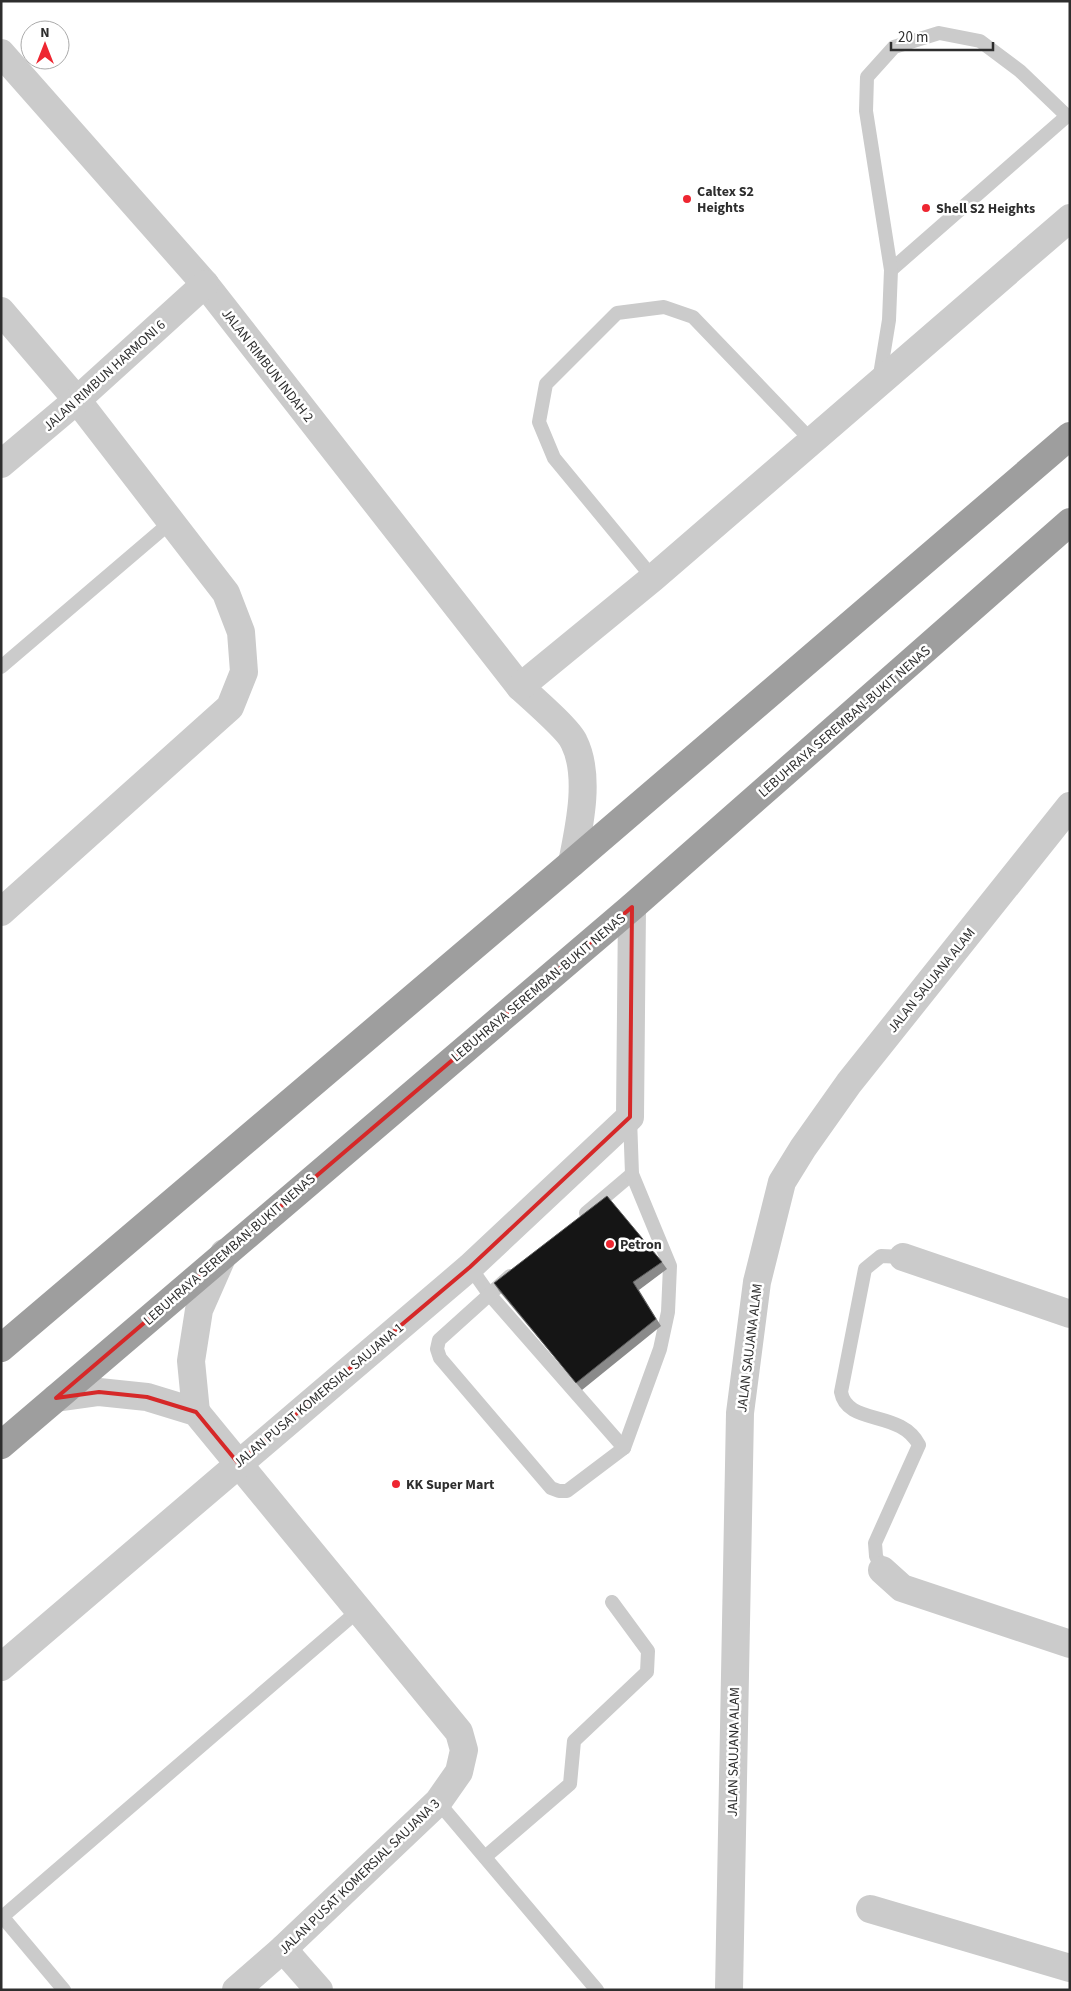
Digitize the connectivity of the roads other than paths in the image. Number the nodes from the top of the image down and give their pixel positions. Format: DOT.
graph roads {
  1 [pos="1,53"];
  2 [pos="1068,115"];
  3 [pos="1070,218"];
  4 [pos="892,270"];
  5 [pos="205,284"];
  6 [pos="1,311"];
  7 [pos="879,384"];
  8 [pos="78,400"];
  9 [pos="1070,436"];
  10 [pos="813,442"];
  11 [pos="1,464"];
  12 [pos="171,522"];
  13 [pos="1070,522"];
  14 [pos="653,578"];
  15 [pos="1,667"];
  16 [pos="520,687"];
  17 [pos="1070,806"];
  18 [pos="572,863"];
  19 [pos="632,907"];
  20 [pos="1,912"];
  21 [pos="630,1117"];
  22 [pos="632,1174"];
  23 [pos="572,1225"];
  24 [pos="224,1253"];
  25 [pos="903,1257"];
  26 [pos="470,1267"];
  27 [pos="519,1269"];
  28 [pos="489,1294"];
  29 [pos="1070,1314"];
  30 [pos="1,1348"];
  31 [pos="56,1398"];
  32 [pos="196,1412"];
  33 [pos="1,1445"];
  34 [pos="624,1448"];
  35 [pos="238,1463"];
  36 [pos="882,1570"];
  37 [pos="612,1602"];
  38 [pos="359,1610"];
  39 [pos="1070,1644"];
  40 [pos="1,1667"];
  41 [pos="438,1802"];
  42 [pos="485,1857"];
  43 [pos="870,1909"];
  44 [pos="2,1917"];
  45 [pos="283,1949"];
  46 [pos="1070,1968"];
  47 [pos="64,1990"];
  48 [pos="236,1990"];
  49 [pos="319,1990"];
  50 [pos="597,1990"];
  51 [pos="729,1990"];
  1 -- 5 [label="street, JALAN RIMBUN INDAH 2"];
  2 -- 4 [label="lane"];
  2 -- 4 [label="lane"];
  3 -- 7 [label="street"];
  4 -- 7 [label="lane"];
  5 -- 8 [label="street, JALAN RIMBUN HARMONI 6"];
  5 -- 16 [label="street, JALAN RIMBUN INDAH 2"];
  6 -- 8 [label="street"];
  7 -- 10 [label="street"];
  8 -- 11 [label="street, JALAN RIMBUN HARMONI 6"];
  8 -- 12 [label="street"];
  9 -- 18 [label="highway"];
  10 -- 14 [label="street"];
  10 -- 14 [label="lane"];
  12 -- 15 [label="lane"];
  12 -- 20 [label="street"];
  13 -- 19 [label="highway, LEBUHRAYA SEREMBAN-BUKIT NENAS"];
  14 -- 16 [label="street"];
  16 -- 18 [label="street, JALAN RIMBUN INDAH 2"];
  17 -- 51 [label="street, JALAN SAUJANA ALAM"];
  18 -- 30 [label="highway"];
  19 -- 21 [label="street"];
  19 -- 24 [label="highway, LEBUHRAYA SEREMBAN-BUKIT NENAS"];
  21 -- 22 [label="lane"];
  21 -- 26 [label="street, JALAN PUSAT KOMERSIAL SAUJANA 1"];
  22 -- 23 [label="lane"];
  22 -- 34 [label="lane"];
  24 -- 31 [label="highway, LEBUHRAYA SEREMBAN-BUKIT NENAS"];
  24 -- 32 [label="street"];
  25 -- 29 [label="street"];
  25 -- 36 [label="lane"];
  26 -- 28 [label="lane"];
  26 -- 35 [label="street, JALAN PUSAT KOMERSIAL SAUJANA 1"];
  27 -- 28 [label="lane"];
  28 -- 34 [label="lane"];
  28 -- 34 [label="lane"];
  31 -- 32 [label="street"];
  31 -- 33 [label="highway, LEBUHRAYA SEREMBAN-BUKIT NENAS"];
  32 -- 35 [label="street"];
  35 -- 38 [label="street"];
  35 -- 40 [label="street, JALAN PUSAT KOMERSIAL SAUJANA 1"];
  36 -- 39 [label="street"];
  37 -- 42 [label="lane"];
  38 -- 41 [label="street, JALAN PUSAT KOMERSIAL SAUJANA 3"];
  38 -- 44 [label="lane"];
  41 -- 42 [label="lane"];
  41 -- 45 [label="street, JALAN PUSAT KOMERSIAL SAUJANA 3"];
  42 -- 50 [label="lane"];
  43 -- 46 [label="street"];
  44 -- 47 [label="lane"];
  45 -- 48 [label="street, JALAN PUSAT KOMERSIAL SAUJANA 3"];
  45 -- 49 [label="street"];
}
